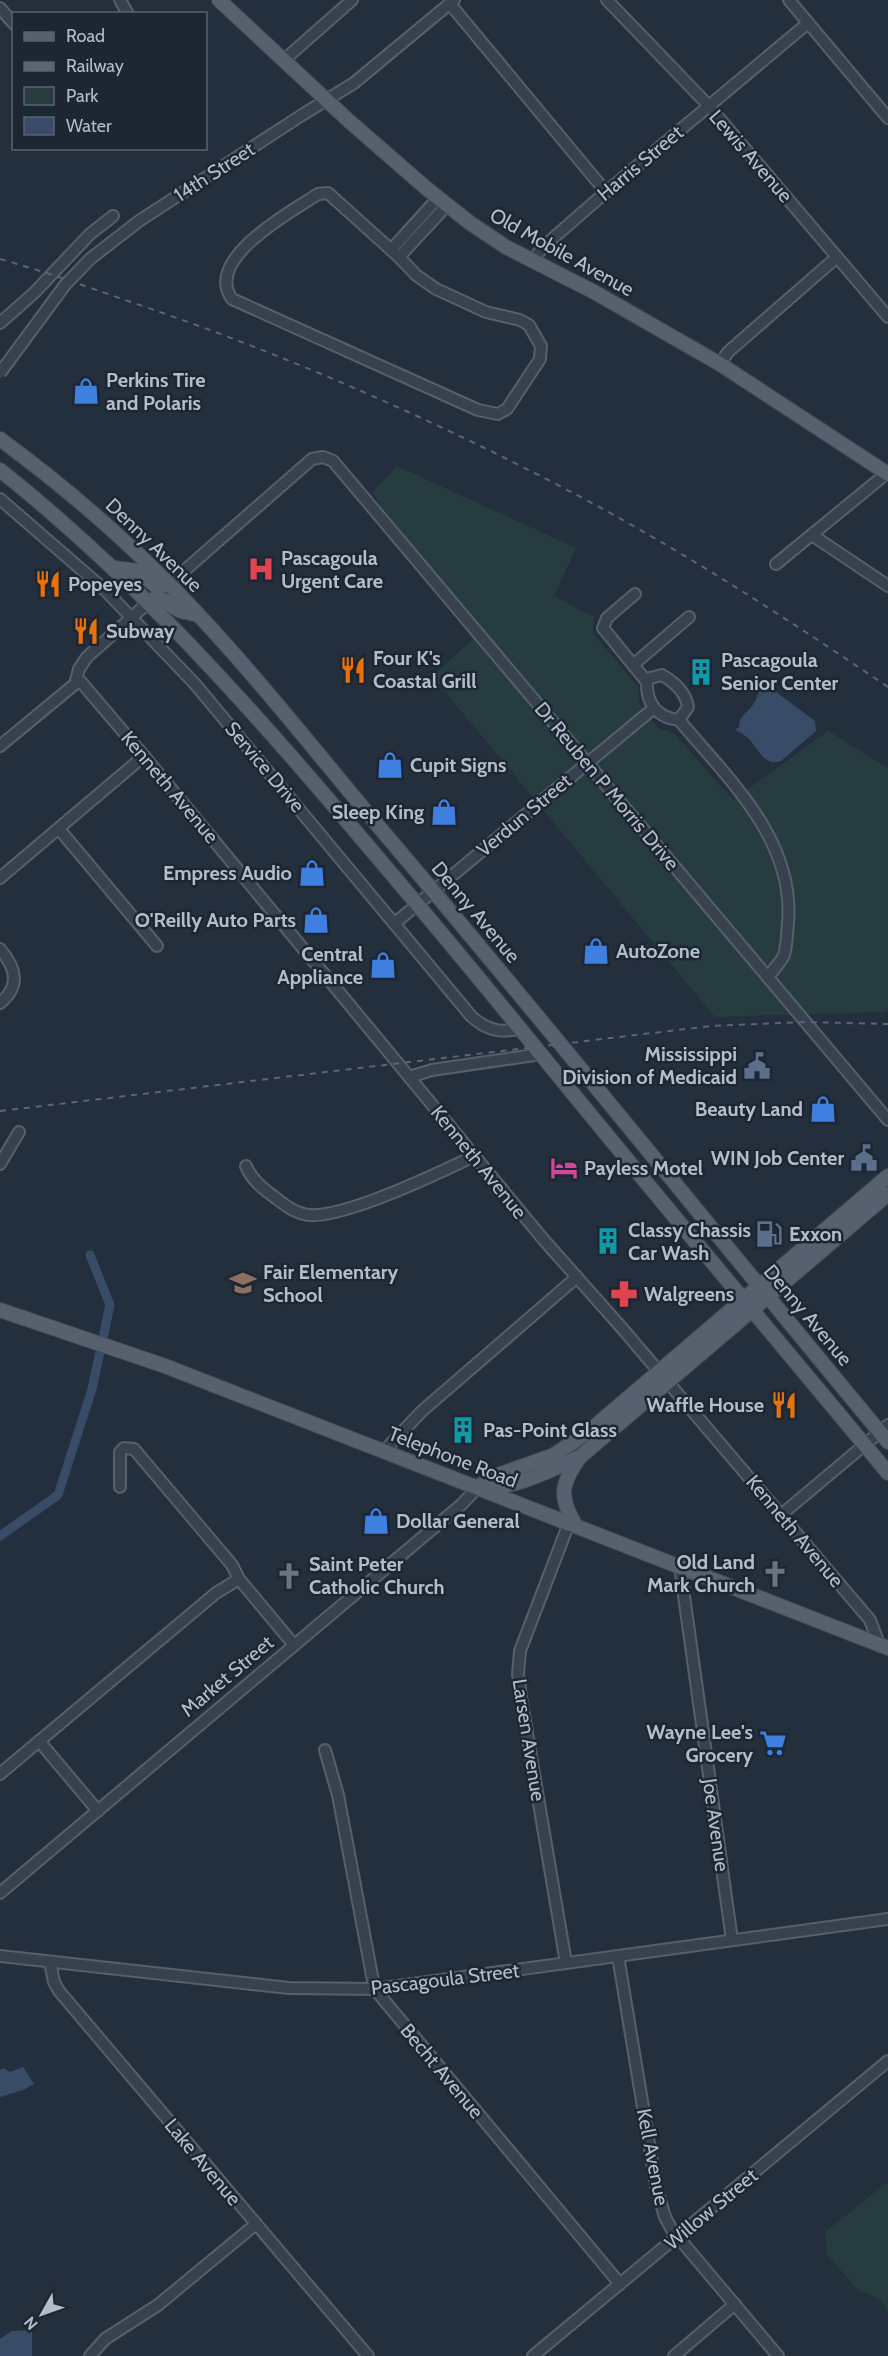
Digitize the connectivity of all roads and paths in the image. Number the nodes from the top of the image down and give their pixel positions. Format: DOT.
graph roads {
  1 [pos="219,0"];
  2 [pos="352,0"];
  3 [pos="608,0"];
  4 [pos="789,0"];
  5 [pos="452,2"];
  6 [pos="0,8"];
  7 [pos="12,22"];
  8 [pos="808,23"];
  9 [pos="284,60"];
  10 [pos="328,101"];
  11 [pos="708,105"];
  12 [pos="888,118"];
  13 [pos="606,192"];
  14 [pos="443,202"];
  15 [pos="113,216"];
  16 [pos="395,254"];
  17 [pos="837,257"];
  18 [pos="532,261"];
  19 [pos="888,317"];
  20 [pos="0,323"];
  21 [pos="720,363"];
  22 [pos="0,373"];
  23 [pos="0,439"];
  24 [pos="0,470"];
  25 [pos="887,473"];
  26 [pos="0,499"];
  27 [pos="812,534"];
  28 [pos="776,564"];
  29 [pos="114,568"];
  30 [pos="169,584"];
  31 [pos="888,586"];
  32 [pos="635,594"];
  33 [pos="149,602"];
  34 [pos="198,615"];
  35 [pos="132,617"];
  36 [pos="689,617"];
  37 [pos="633,665"];
  38 [pos="77,680"];
  39 [pos="647,682"];
  40 [pos="654,708"];
  41 [pos="679,720"];
  42 [pos="0,746"];
  43 [pos="144,756"];
  44 [pos="588,762"];
  45 [pos="59,829"];
  46 [pos="0,878"];
  47 [pos="434,891"];
  48 [pos="418,904"];
  49 [pos="395,923"];
  50 [pos="157,946"];
  51 [pos="0,949"];
  52 [pos="768,977"];
  53 [pos="0,1003"];
  54 [pos="521,1028"];
  55 [pos="541,1054"];
  56 [pos="409,1077"];
  57 [pos="888,1120"];
  58 [pos="19,1132"];
  59 [pos="474,1156"];
  60 [pos="0,1164"];
  61 [pos="246,1166"];
  62 [pos="888,1176"];
  63 [pos="888,1194"];
  64 [pos="577,1277"];
  65 [pos="763,1292"];
  66 [pos="748,1305"];
  67 [pos="0,1310"];
  68 [pos="664,1378"];
  69 [pos="885,1433"];
  70 [pos="865,1445"];
  71 [pos="384,1451"];
  72 [pos="580,1457"];
  73 [pos="888,1473"];
  74 [pos="120,1487"];
  75 [pos="478,1487"];
  76 [pos="781,1515"];
  77 [pos="573,1525"];
  78 [pos="680,1567"];
  79 [pos="239,1579"];
  80 [pos="294,1645"];
  81 [pos="884,1646"];
  82 [pos="39,1741"];
  83 [pos="325,1750"];
  84 [pos="0,1774"];
  85 [pos="98,1811"];
  86 [pos="0,1893"];
  87 [pos="888,1919"];
  88 [pos="732,1940"];
  89 [pos="0,1956"];
  90 [pos="618,1956"];
  91 [pos="50,1962"];
  92 [pos="566,1963"];
  93 [pos="376,1989"];
  94 [pos="888,2061"];
  95 [pos="256,2224"];
  96 [pos="678,2236"];
  97 [pos="620,2284"];
  98 [pos="735,2304"];
  99 [pos="92,2353"];
  100 [pos="368,2356"];
  101 [pos="533,2356"];
  102 [pos="674,2356"];
  103 [pos="778,2356"];
  1 -- 9 [label="main road, Old Mobile Avenue"];
  2 -- 9 [label="street"];
  3 -- 11 [label="street, Lewis Avenue"];
  4 -- 8 [label="street"];
  5 -- 10 [label="street, 14th Street"];
  5 -- 13 [label="street"];
  6 -- 7 [label="street"];
  8 -- 11 [label="street, Harris Street"];
  8 -- 12 [label="street"];
  9 -- 10 [label="main road, Old Mobile Avenue"];
  10 -- 14 [label="main road, Old Mobile Avenue"];
  10 -- 22 [label="street, 14th Street, bridge"];
  11 -- 13 [label="street, Harris Street"];
  11 -- 17 [label="street, Lewis Avenue"];
  13 -- 18 [label="street, Harris Street"];
  14 -- 16 [label="street"];
  14 -- 18 [label="main road, Old Mobile Avenue"];
  15 -- 20 [label="street"];
  16 -- 16 [label="street"];
  17 -- 19 [label="street, Lewis Avenue"];
  17 -- 21 [label="street"];
  18 -- 21 [label="main road, Old Mobile Avenue"];
  21 -- 25 [label="main road, Old Mobile Avenue"];
  23 -- 30 [label="main road, Denny Avenue"];
  24 -- 29 [label="main road, Denny Avenue"];
  25 -- 27 [label="street"];
  26 -- 35 [label="street, Service Drive"];
  27 -- 28 [label="street"];
  27 -- 31 [label="street"];
  29 -- 30 [label="main road"];
  29 -- 33 [label="main road, Denny Avenue"];
  30 -- 34 [label="main road, Denny Avenue"];
  30 -- 44 [label="street, Dr Reuben P Morris Drive"];
  32 -- 37 [label="street"];
  33 -- 34 [label="main road"];
  33 -- 35 [label="street"];
  33 -- 48 [label="main road, Denny Avenue"];
  34 -- 47 [label="main road, Denny Avenue"];
  35 -- 38 [label="street"];
  35 -- 49 [label="street, Service Drive"];
  36 -- 37 [label="street"];
  37 -- 39 [label="street"];
  38 -- 42 [label="street"];
  38 -- 43 [label="street, Kenneth Avenue"];
  39 -- 40 [label="street"];
  39 -- 41 [label="street"];
  40 -- 41 [label="street"];
  40 -- 44 [label="street, Verdun Street"];
  41 -- 52 [label="street"];
  43 -- 45 [label="street"];
  43 -- 56 [label="street, Kenneth Avenue"];
  44 -- 47 [label="street, Verdun Street"];
  44 -- 52 [label="street, Dr Reuben P Morris Drive"];
  45 -- 46 [label="street"];
  45 -- 50 [label="street"];
  47 -- 48 [label="street, Verdun Street"];
  47 -- 65 [label="main road, Denny Avenue"];
  48 -- 49 [label="street, Verdun Street"];
  48 -- 54 [label="main road, Denny Avenue"];
  49 -- 54 [label="street, Service Drive"];
  51 -- 53 [label="street"];
  52 -- 57 [label="street, Dr Reuben P Morris Drive"];
  54 -- 55 [label="main road, Denny Avenue"];
  55 -- 56 [label="street"];
  55 -- 66 [label="main road, Denny Avenue"];
  56 -- 59 [label="street, Kenneth Avenue"];
  58 -- 60 [label="street"];
  59 -- 61 [label="street"];
  59 -- 64 [label="street, Kenneth Avenue"];
  62 -- 65 [label="main road, Market Street"];
  63 -- 65 [label="main road, Market Street"];
  64 -- 68 [label="street, Kenneth Avenue"];
  64 -- 71 [label="street"];
  65 -- 66 [label="main road, Market Street"];
  65 -- 69 [label="main road, Denny Avenue"];
  66 -- 68 [label="main road, Market Street"];
  66 -- 70 [label="main road, Denny Avenue"];
  67 -- 71 [label="main road, Telephone Road"];
  68 -- 72 [label="main road, Market Street"];
  68 -- 75 [label="main road, Market Street"];
  68 -- 76 [label="street, Kenneth Avenue"];
  69 -- 70 [label="street"];
  70 -- 73 [label="main road, Denny Avenue"];
  70 -- 76 [label="street"];
  71 -- 75 [label="main road, Telephone Road"];
  72 -- 75 [label="main road, Market Street"];
  72 -- 77 [label="main road"];
  74 -- 79 [label="street"];
  75 -- 77 [label="main road, Telephone Road"];
  75 -- 80 [label="street, Market Street"];
  76 -- 81 [label="street, Kenneth Avenue"];
  77 -- 78 [label="main road, Telephone Road"];
  77 -- 92 [label="street, Larsen Avenue"];
  78 -- 81 [label="main road, Telephone Road"];
  78 -- 88 [label="street, Joe Avenue"];
  79 -- 80 [label="street"];
  79 -- 82 [label="street"];
  80 -- 85 [label="street, Market Street"];
  82 -- 84 [label="street"];
  82 -- 85 [label="street"];
  83 -- 93 [label="street, Becht Avenue"];
  85 -- 86 [label="street, Market Street"];
  87 -- 88 [label="street, Pascagoula Street"];
  88 -- 90 [label="street, Pascagoula Street"];
  89 -- 91 [label="street, Pascagoula Street"];
  90 -- 92 [label="street, Pascagoula Street"];
  90 -- 96 [label="street, Kell Avenue"];
  91 -- 93 [label="street, Pascagoula Street"];
  91 -- 95 [label="street, Lake Avenue"];
  92 -- 93 [label="street, Pascagoula Street"];
  93 -- 97 [label="street, Becht Avenue"];
  94 -- 96 [label="street, Willow Street"];
  95 -- 99 [label="street"];
  95 -- 100 [label="street, Lake Avenue"];
  96 -- 97 [label="street, Willow Street"];
  96 -- 98 [label="street, Kell Avenue"];
  97 -- 101 [label="street, Willow Street"];
  98 -- 102 [label="street"];
  98 -- 103 [label="street, Kell Avenue"];
}
